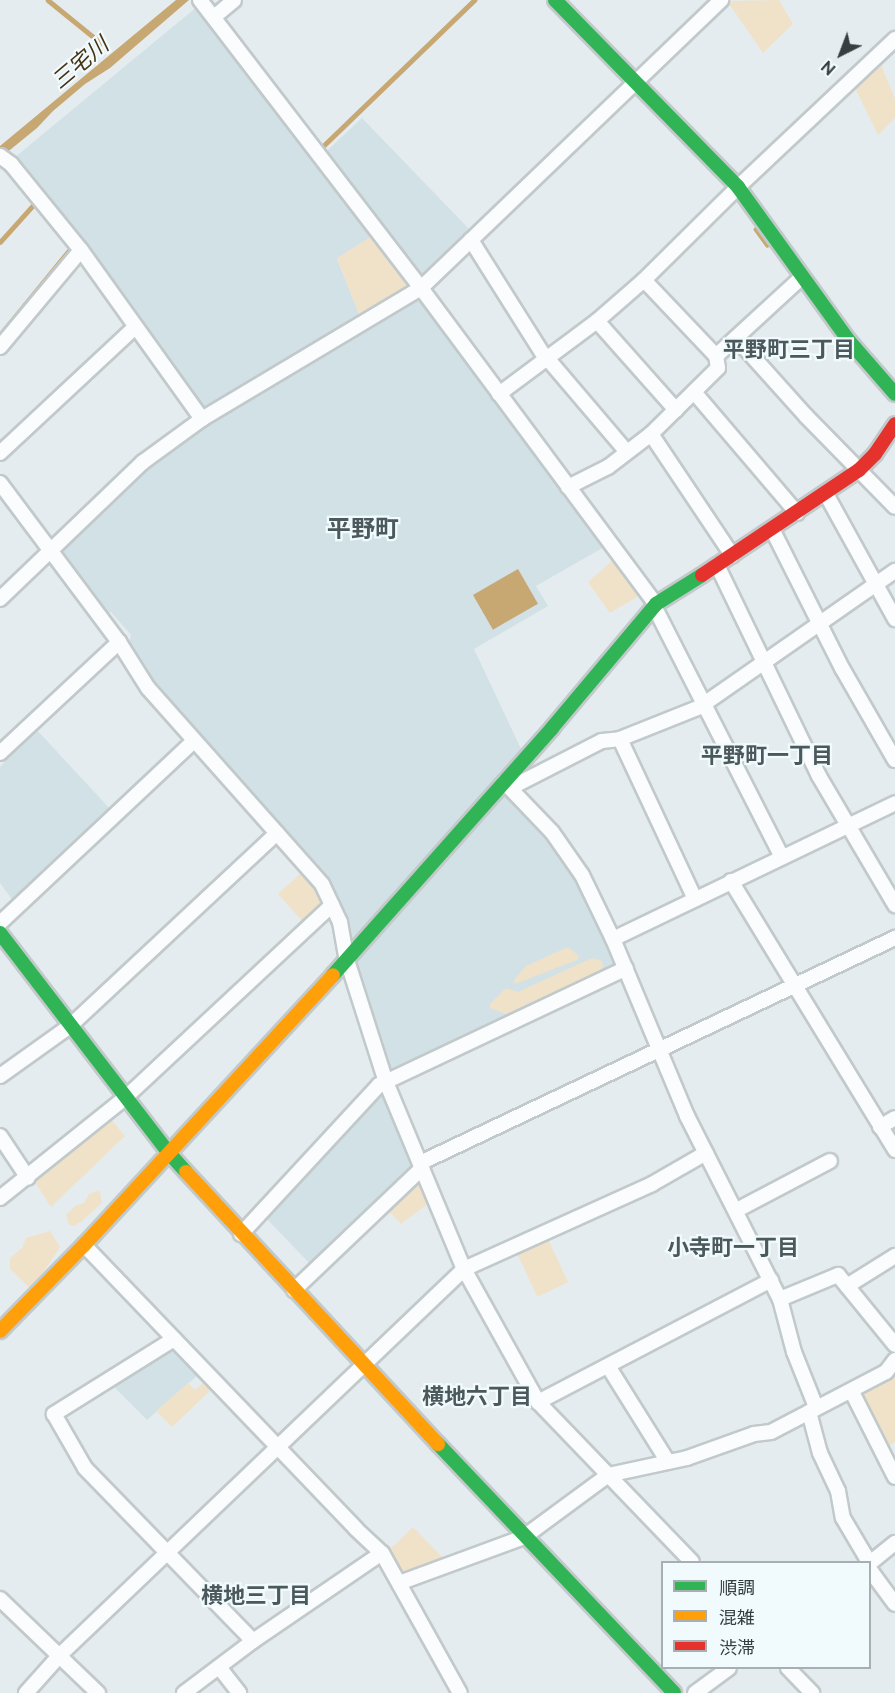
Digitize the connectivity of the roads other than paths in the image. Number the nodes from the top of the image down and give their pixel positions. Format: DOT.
graph roads {
  1 [pos="200,0"];
  2 [pos="234,0"];
  3 [pos="555,0"];
  4 [pos="721,0"];
  5 [pos="214,17"];
  6 [pos="895,39"];
  7 [pos="635,82"];
  8 [pos="3,158"];
  9 [pos="738,187"];
  10 [pos="471,240"];
  11 [pos="81,250"];
  12 [pos="802,277"];
  13 [pos="644,280"];
  14 [pos="421,288"];
  15 [pos="597,321"];
  16 [pos="135,327"];
  17 [pos="736,338"];
  18 [pos="0,347"];
  19 [pos="716,356"];
  20 [pos="546,359"];
  21 [pos="694,392"];
  22 [pos="499,394"];
  23 [pos="895,394"];
  24 [pos="676,410"];
  25 [pos="202,419"];
  26 [pos="895,424"];
  27 [pos="651,434"];
  28 [pos="627,452"];
  29 [pos="0,453"];
  30 [pos="859,470"];
  31 [pos="0,483"];
  32 [pos="568,487"];
  33 [pos="826,494"];
  34 [pos="895,507"];
  35 [pos="797,513"];
  36 [pos="772,529"];
  37 [pos="52,551"];
  38 [pos="732,555"];
  39 [pos="717,565"];
  40 [pos="895,571"];
  41 [pos="876,585"];
  42 [pos="0,598"];
  43 [pos="655,605"];
  44 [pos="895,619"];
  45 [pos="820,624"];
  46 [pos="119,642"];
  47 [pos="764,662"];
  48 [pos="704,705"];
  49 [pos="620,739"];
  50 [pos="194,741"];
  51 [pos="0,753"];
  52 [pos="895,760"];
  53 [pos="507,785"];
  54 [pos="895,803"];
  55 [pos="849,824"];
  56 [pos="277,833"];
  57 [pos="782,857"];
  58 [pos="731,881"];
  59 [pos="695,899"];
  60 [pos="332,905"];
  61 [pos="895,905"];
  62 [pos="0,923"];
  63 [pos="0,933"];
  64 [pos="895,938"];
  65 [pos="613,939"];
  66 [pos="12,949"];
  67 [pos="0,958"];
  68 [pos="347,960"];
  69 [pos="626,968"];
  70 [pos="793,986"];
  71 [pos="70,1026"];
  72 [pos="661,1050"];
  73 [pos="0,1076"];
  74 [pos="386,1082"];
  75 [pos="125,1098"];
  76 [pos="895,1118"];
  77 [pos="880,1127"];
  78 [pos="0,1136"];
  79 [pos="895,1150"];
  80 [pos="169,1153"];
  81 [pos="706,1153"];
  82 [pos="830,1161"];
  83 [pos="421,1166"];
  84 [pos="28,1178"];
  85 [pos="0,1198"];
  86 [pos="737,1210"];
  87 [pos="241,1234"];
  88 [pos="84,1245"];
  89 [pos="895,1256"];
  90 [pos="464,1269"];
  91 [pos="771,1280"];
  92 [pos="847,1286"];
  93 [pos="294,1290"];
  94 [pos="780,1299"];
  95 [pos="0,1331"];
  96 [pos="174,1339"];
  97 [pos="895,1346"];
  98 [pos="895,1360"];
  99 [pos="363,1363"];
  100 [pos="608,1366"];
  101 [pos="852,1392"];
  102 [pos="538,1402"];
  103 [pos="813,1409"];
  104 [pos="277,1447"];
  105 [pos="668,1462"];
  106 [pos="608,1475"];
  107 [pos="895,1477"];
  108 [pos="524,1537"];
  109 [pos="895,1543"];
  110 [pos="167,1553"];
  111 [pos="382,1553"];
  112 [pos="690,1561"];
  113 [pos="868,1561"];
  114 [pos="871,1561"];
  115 [pos="871,1571"];
  116 [pos="399,1583"];
  117 [pos="0,1599"];
  118 [pos="895,1604"];
  119 [pos="253,1641"];
  120 [pos="60,1655"];
  121 [pos="219,1667"];
  122 [pos="728,1669"];
  123 [pos="789,1669"];
  124 [pos="26,1693"];
  125 [pos="98,1693"];
  126 [pos="184,1693"];
  127 [pos="239,1693"];
  128 [pos="460,1693"];
  129 [pos="674,1693"];
  130 [pos="695,1693"];
  131 [pos="812,1693"];
  1 -- 5 [label="street"];
  2 -- 5 [label="street"];
  3 -- 7 [label="street"];
  4 -- 7 [label="street"];
  5 -- 14 [label="street"];
  6 -- 9 [label="street"];
  7 -- 9 [label="street"];
  7 -- 10 [label="street"];
  8 -- 11 [label="street"];
  9 -- 12 [label="street"];
  9 -- 13 [label="street"];
  10 -- 14 [label="street"];
  10 -- 20 [label="street"];
  11 -- 16 [label="street"];
  11 -- 18 [label="street"];
  12 -- 17 [label="street"];
  12 -- 23 [label="street"];
  13 -- 15 [label="street"];
  13 -- 19 [label="street"];
  14 -- 22 [label="street"];
  14 -- 25 [label="street"];
  15 -- 20 [label="street"];
  15 -- 24 [label="street"];
  16 -- 25 [label="street"];
  16 -- 29 [label="street"];
  17 -- 19 [label="street"];
  17 -- 30 [label="street"];
  19 -- 21 [label="street"];
  20 -- 22 [label="street"];
  20 -- 28 [label="street"];
  21 -- 24 [label="street"];
  21 -- 35 [label="street"];
  22 -- 32 [label="street"];
  24 -- 27 [label="street"];
  25 -- 37 [label="street"];
  26 -- 30 [label="street"];
  27 -- 28 [label="street"];
  27 -- 38 [label="street"];
  28 -- 32 [label="street"];
  30 -- 33 [label="street"];
  30 -- 34 [label="street"];
  31 -- 37 [label="street"];
  32 -- 43 [label="street"];
  33 -- 35 [label="street"];
  33 -- 41 [label="street"];
  35 -- 36 [label="street"];
  36 -- 38 [label="street"];
  36 -- 45 [label="street"];
  37 -- 42 [label="street"];
  37 -- 46 [label="street"];
  38 -- 39 [label="street"];
  39 -- 43 [label="street"];
  39 -- 47 [label="street"];
  40 -- 41 [label="street"];
  41 -- 44 [label="street"];
  41 -- 45 [label="street"];
  43 -- 48 [label="street"];
  43 -- 53 [label="street"];
  45 -- 47 [label="street"];
  45 -- 52 [label="street"];
  46 -- 50 [label="street"];
  46 -- 51 [label="street"];
  47 -- 48 [label="street"];
  47 -- 55 [label="street"];
  48 -- 49 [label="street"];
  48 -- 57 [label="street"];
  49 -- 53 [label="street"];
  49 -- 59 [label="street"];
  50 -- 56 [label="street"];
  50 -- 62 [label="street"];
  53 -- 65 [label="street"];
  53 -- 68 [label="street"];
  54 -- 55 [label="street"];
  55 -- 57 [label="street"];
  55 -- 61 [label="street"];
  56 -- 60 [label="street"];
  56 -- 71 [label="street"];
  57 -- 58 [label="street"];
  58 -- 59 [label="street"];
  58 -- 70 [label="street"];
  59 -- 65 [label="street"];
  60 -- 68 [label="street"];
  60 -- 75 [label="street"];
  63 -- 66 [label="street"];
  64 -- 70 [label="street"];
  65 -- 69 [label="street"];
  66 -- 67 [label="street"];
  66 -- 71 [label="street"];
  68 -- 74 [label="street"];
  68 -- 80 [label="street"];
  69 -- 72 [label="street"];
  69 -- 74 [label="street"];
  70 -- 72 [label="street"];
  70 -- 77 [label="street"];
  71 -- 73 [label="street"];
  71 -- 75 [label="street"];
  72 -- 81 [label="street"];
  72 -- 83 [label="street"];
  74 -- 83 [label="street"];
  74 -- 87 [label="street"];
  75 -- 80 [label="street"];
  75 -- 84 [label="street"];
  76 -- 77 [label="street"];
  77 -- 79 [label="street"];
  78 -- 84 [label="street"];
  80 -- 87 [label="street"];
  80 -- 88 [label="street"];
  81 -- 86 [label="street"];
  81 -- 90 [label="street"];
  82 -- 86 [label="street"];
  83 -- 90 [label="street"];
  83 -- 93 [label="street"];
  84 -- 85 [label="street"];
  86 -- 91 [label="street"];
  87 -- 93 [label="street"];
  88 -- 95 [label="street"];
  88 -- 96 [label="street"];
  89 -- 92 [label="street"];
  90 -- 99 [label="street"];
  90 -- 102 [label="street"];
  91 -- 94 [label="street"];
  91 -- 100 [label="street"];
  92 -- 94 [label="street"];
  92 -- 97 [label="street"];
  93 -- 99 [label="street"];
  94 -- 103 [label="street"];
  96 -- 104 [label="street"];
  96 -- 110 [label="street"];
  98 -- 101 [label="street"];
  99 -- 104 [label="street"];
  99 -- 108 [label="street"];
  100 -- 102 [label="street"];
  100 -- 105 [label="street"];
  101 -- 103 [label="street"];
  101 -- 107 [label="street"];
  102 -- 106 [label="street"];
  103 -- 105 [label="street"];
  103 -- 113 [label="street"];
  104 -- 110 [label="street"];
  104 -- 111 [label="street"];
  105 -- 106 [label="street"];
  106 -- 108 [label="street"];
  106 -- 112 [label="street"];
  108 -- 116 [label="street"];
  108 -- 129 [label="street"];
  109 -- 114 [label="street"];
  110 -- 119 [label="street"];
  110 -- 120 [label="street"];
  111 -- 116 [label="street"];
  111 -- 119 [label="street"];
  115 -- 118 [label="street"];
  116 -- 128 [label="street"];
  117 -- 120 [label="street"];
  119 -- 121 [label="street"];
  120 -- 124 [label="street"];
  120 -- 125 [label="street"];
  121 -- 126 [label="street"];
  121 -- 127 [label="street"];
  122 -- 130 [label="street"];
  123 -- 131 [label="street"];
}
